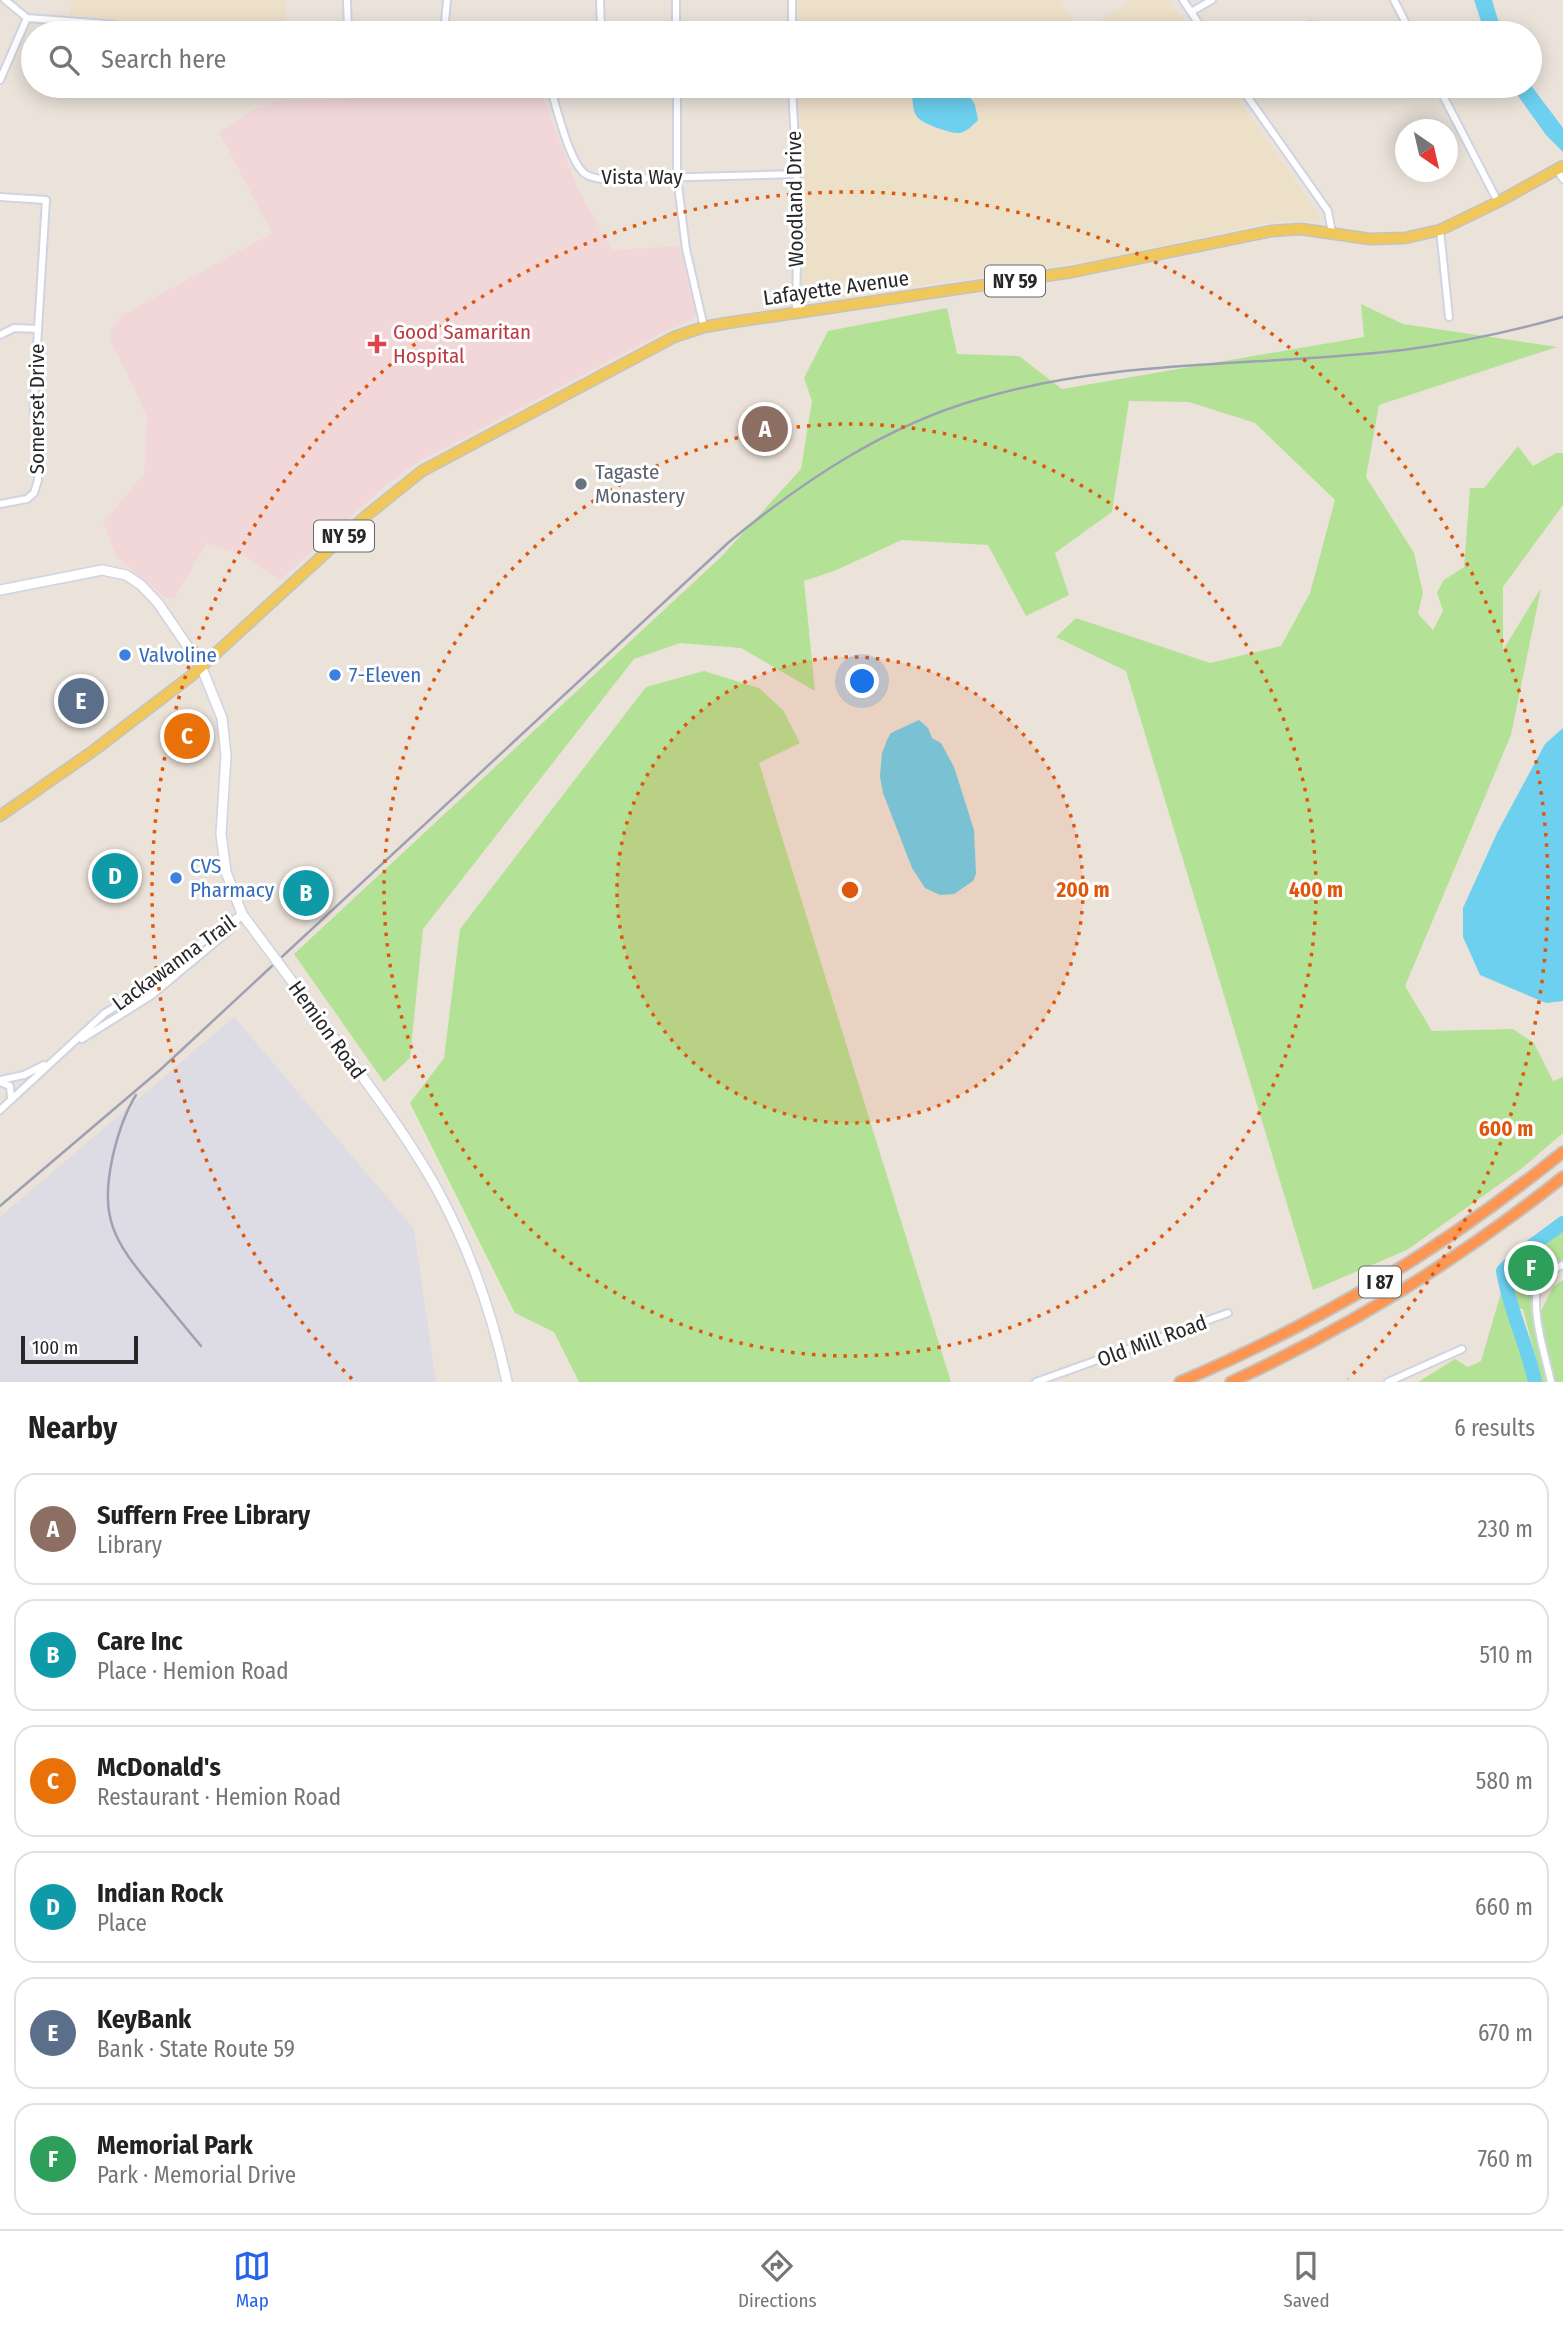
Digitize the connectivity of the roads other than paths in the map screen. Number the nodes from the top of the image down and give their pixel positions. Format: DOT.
graph roads {
  1 [pos="5,0"];
  2 [pos="348,0"];
  3 [pos="447,0"];
  4 [pos="600,0"];
  5 [pos="676,0"];
  6 [pos="792,0"];
  7 [pos="1183,0"];
  8 [pos="1212,0"];
  9 [pos="1394,0"];
  10 [pos="1191,12"];
  11 [pos="27,18"];
  12 [pos="26,21"];
  13 [pos="67,21"];
  14 [pos="348,21"];
  15 [pos="445,21"];
  16 [pos="601,21"];
  17 [pos="676,21"];
  18 [pos="792,21"];
  19 [pos="1197,21"];
  20 [pos="1405,21"];
  21 [pos="21,32"];
  22 [pos="0,80"];
  23 [pos="554,98"];
  24 [pos="677,98"];
  25 [pos="793,98"];
  26 [pos="1248,98"];
  27 [pos="1444,98"];
  28 [pos="1561,172"];
  29 [pos="796,174"];
  30 [pos="677,177"];
  31 [pos="0,197"];
  32 [pos="1498,202"];
  33 [pos="1440,230"];
  34 [pos="1332,233"];
  35 [pos="796,313"];
  36 [pos="1449,317"];
  37 [pos="704,327"];
  38 [pos="38,329"];
  39 [pos="0,335"];
  40 [pos="0,504"];
  41 [pos="0,590"];
  42 [pos="201,666"];
  43 [pos="0,816"];
  44 [pos="242,914"];
  45 [pos="52,1061"];
  46 [pos="0,1081"];
  47 [pos="10,1100"];
  48 [pos="0,1110"];
  49 [pos="1563,1152"];
  50 [pos="1563,1177"];
  51 [pos="1563,1265"];
  52 [pos="1228,1313"];
  53 [pos="1462,1349"];
  54 [pos="507,1382"];
  55 [pos="1036,1382"];
  56 [pos="1180,1382"];
  57 [pos="1231,1382"];
  58 [pos="1388,1382"];
  59 [pos="1551,1382"];
  1 -- 11 [label="street"];
  2 -- 14 [label="street"];
  3 -- 15 [label="street"];
  4 -- 16 [label="street"];
  5 -- 17 [label="street"];
  6 -- 18 [label="street"];
  7 -- 10 [label="street"];
  8 -- 10 [label="street"];
  9 -- 20 [label="street"];
  10 -- 19 [label="street"];
  11 -- 12 [label="street"];
  11 -- 13 [label="street"];
  21 -- 22 [label="street"];
  23 -- 30 [label="street, Vista Way"];
  24 -- 30 [label="street"];
  25 -- 29 [label="street, Woodland Drive"];
  26 -- 34 [label="street"];
  27 -- 32 [label="street"];
  28 -- 32 [label="main road, Lafayette Avenue / NY 59"];
  29 -- 30 [label="street, Vista Way"];
  29 -- 35 [label="street, Woodland Drive"];
  30 -- 37 [label="street"];
  31 -- 38 [label="street, Somerset Drive"];
  32 -- 33 [label="main road, Lafayette Avenue / NY 59"];
  33 -- 34 [label="main road, Lafayette Avenue / NY 59"];
  33 -- 36 [label="street"];
  34 -- 35 [label="main road, Lafayette Avenue / NY 59"];
  35 -- 37 [label="main road, Lafayette Avenue / NY 59"];
  37 -- 42 [label="main road, Lafayette Avenue / NY 59"];
  38 -- 39 [label="street, Somerset Drive"];
  38 -- 40 [label="street, Somerset Drive"];
  41 -- 42 [label="street, Hemion Road"];
  42 -- 43 [label="main road, NY 59"];
  42 -- 44 [label="street, Hemion Road"];
  44 -- 45 [label="street, Lackawanna Trail"];
  44 -- 54 [label="street, Hemion Road, bridge"];
  45 -- 46 [label="street, Lackawanna Trail"];
  45 -- 47 [label="street, Lackawanna Trail"];
  46 -- 47 [label="street, Lackawanna Trail"];
  47 -- 48 [label="street, Lackawanna Trail"];
  49 -- 56 [label="highway, I 87"];
  50 -- 57 [label="highway, I 87"];
  51 -- 59 [label="street"];
  52 -- 55 [label="street, Old Mill Road"];
  53 -- 58 [label="street"];
}
